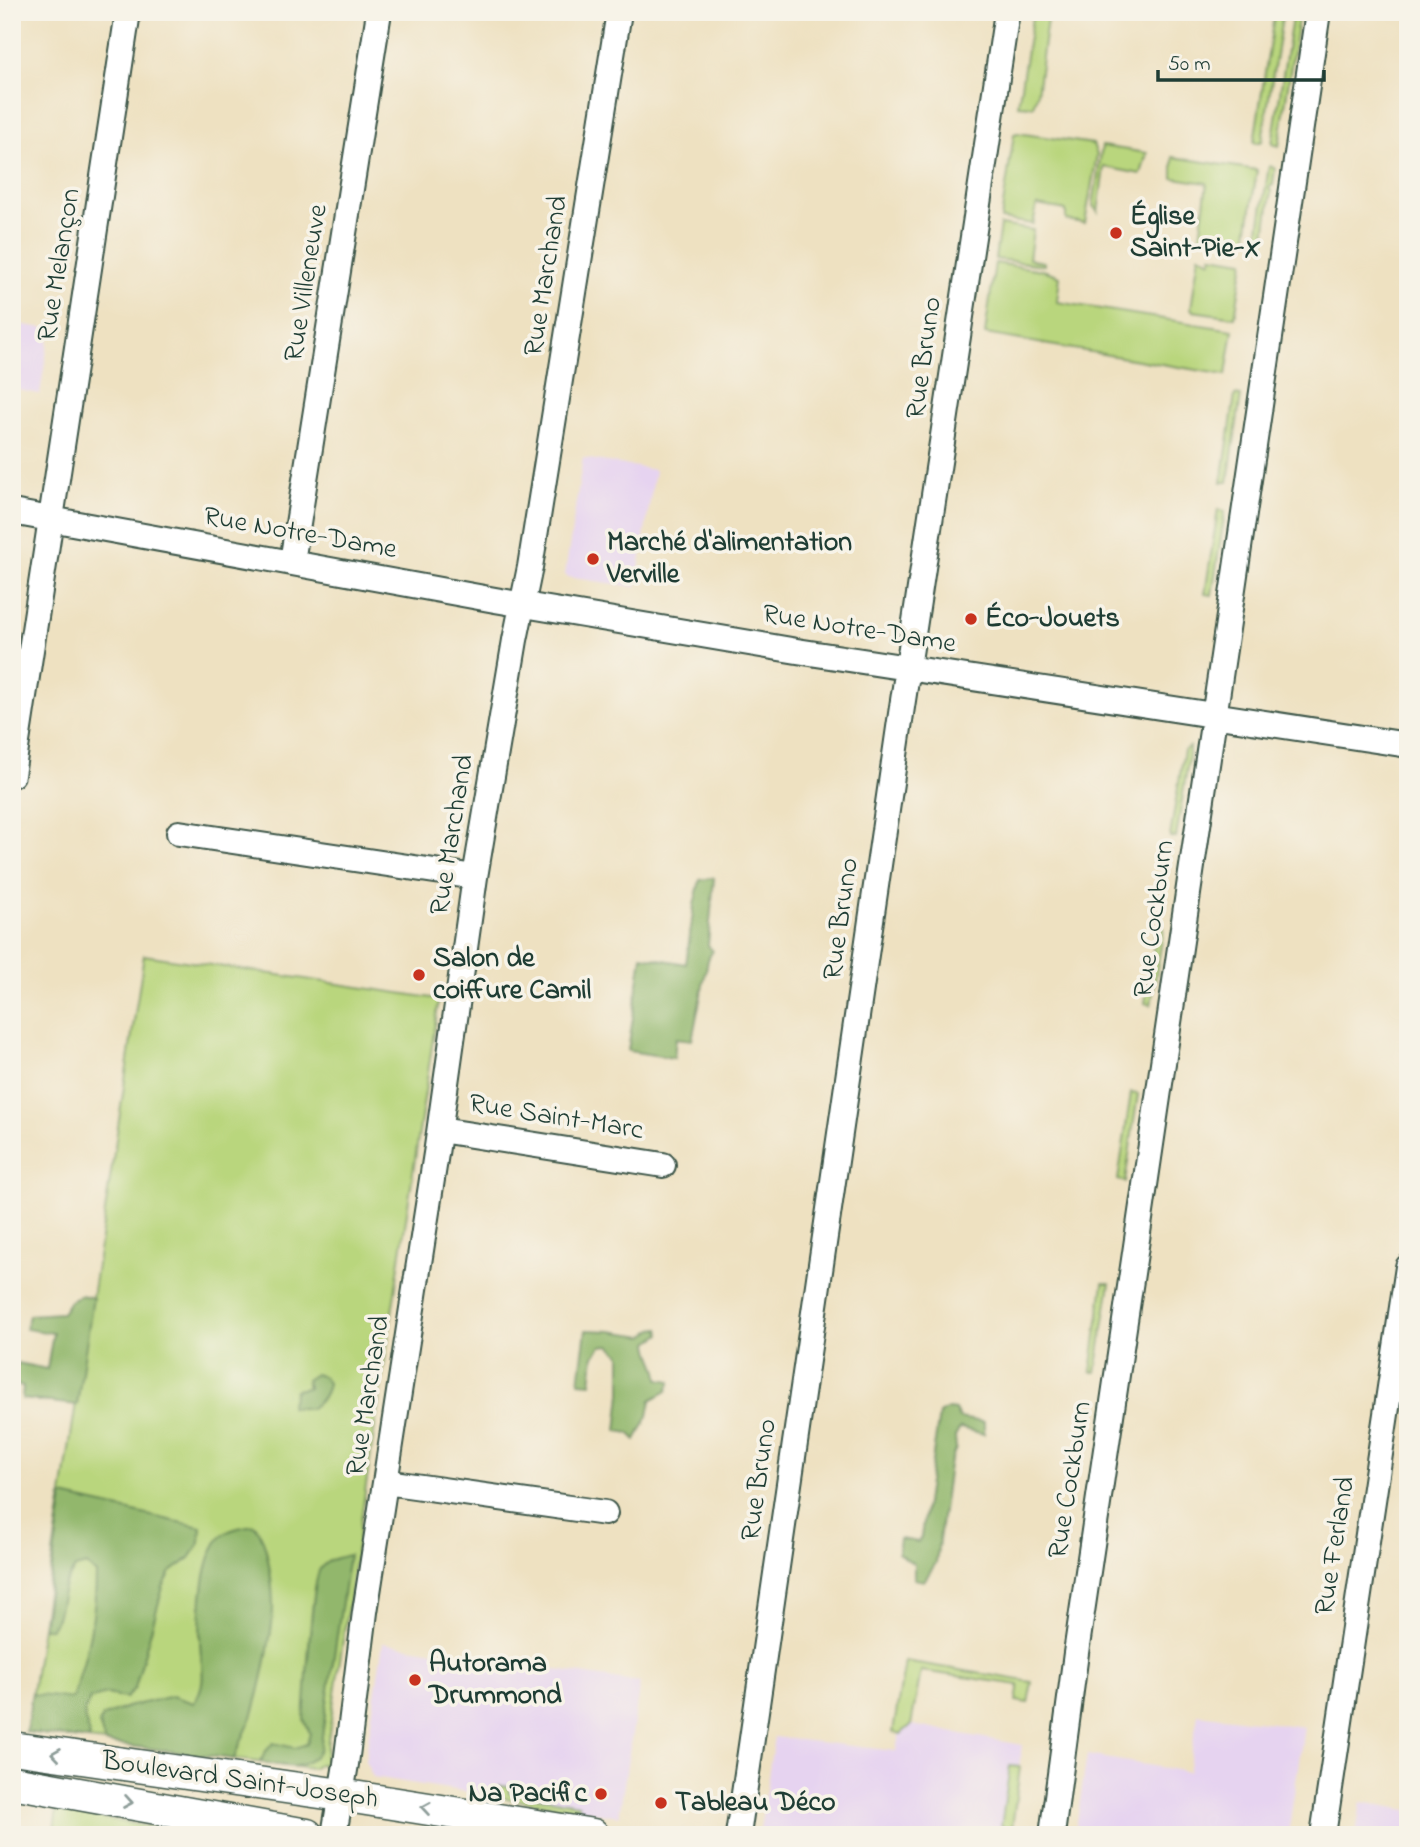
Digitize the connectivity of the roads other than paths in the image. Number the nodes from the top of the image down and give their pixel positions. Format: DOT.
graph roads {
  1 [pos="128,12"];
  2 [pos="380,12"];
  3 [pos="619,12"];
  4 [pos="1007,12"];
  5 [pos="1318,12"];
  6 [pos="12,512"];
  7 [pos="51,521"];
  8 [pos="292,562"];
  9 [pos="523,605"];
  10 [pos="908,669"];
  11 [pos="1215,715"];
  12 [pos="1408,745"];
  13 [pos="12,775"];
  14 [pos="179,833"];
  15 [pos="475,877"];
  16 [pos="440,1130"];
  17 [pos="663,1165"];
  18 [pos="1408,1267"];
  19 [pos="386,1482"];
  20 [pos="605,1513"];
  21 [pos="12,1748"];
  22 [pos="12,1782"];
  23 [pos="341,1795"];
  24 [pos="307,1835"];
  25 [pos="334,1835"];
  26 [pos="593,1835"];
  27 [pos="738,1835"];
  28 [pos="1052,1835"];
  29 [pos="1322,1835"];
  1 -- 7 [label="street, Rue Melançon"];
  2 -- 8 [label="street, Rue Villeneuve"];
  3 -- 9 [label="street, Rue Marchand"];
  4 -- 10 [label="street, Rue Bruno"];
  5 -- 11 [label="street, Rue Cockburn"];
  6 -- 7 [label="street, Rue Notre-Dame"];
  7 -- 8 [label="street, Rue Notre-Dame"];
  7 -- 13 [label="street, Rue Melançon"];
  8 -- 9 [label="street, Rue Notre-Dame"];
  9 -- 10 [label="street, Rue Notre-Dame"];
  9 -- 15 [label="street, Rue Marchand"];
  10 -- 11 [label="street, Rue Notre-Dame"];
  10 -- 27 [label="street, Rue Bruno"];
  11 -- 12 [label="street, Rue Notre-Dame"];
  11 -- 28 [label="street, Rue Cockburn"];
  14 -- 15 [label="street"];
  15 -- 16 [label="street, Rue Marchand"];
  16 -- 17 [label="street, Rue Saint-Marc"];
  16 -- 19 [label="street, Rue Marchand"];
  18 -- 29 [label="street, Rue Ferland"];
  19 -- 20 [label="street"];
  19 -- 23 [label="street, Rue Marchand"];
  23 -- 21 [label="main road, Boulevard Saint-Joseph, one-way"];
  22 -- 24 [label="main road, Boulevard Saint-Joseph, one-way"];
  23 -- 25 [label="street, Rue Marchand"];
  26 -- 23 [label="main road, Boulevard Saint-Joseph, one-way"];
}
